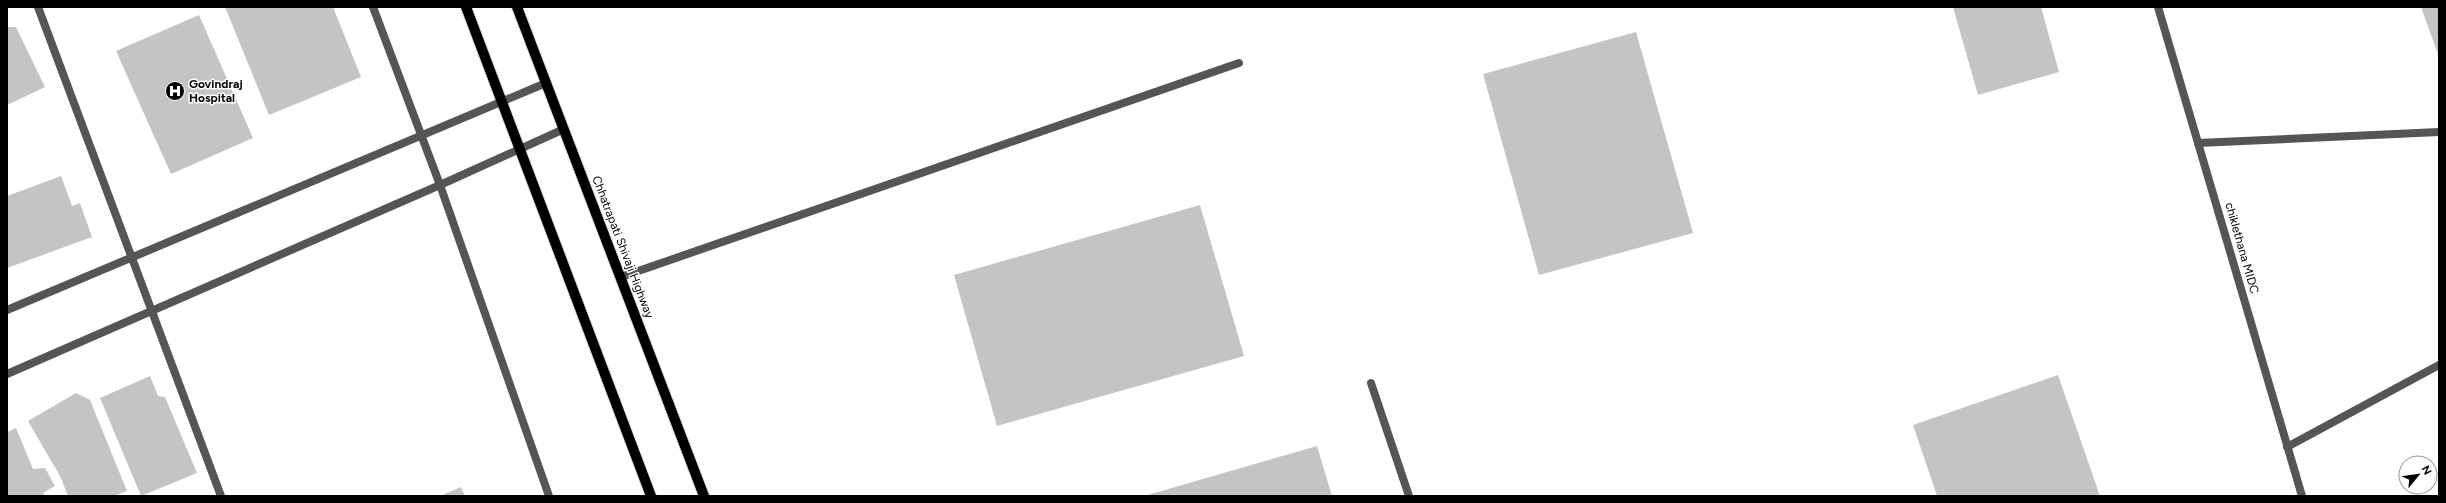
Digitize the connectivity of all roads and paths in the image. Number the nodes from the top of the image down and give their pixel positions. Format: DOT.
graph roads {
  1 [pos="38,7"];
  2 [pos="373,7"];
  3 [pos="466,7"];
  4 [pos="517,7"];
  5 [pos="2158,7"];
  6 [pos="1239,63"];
  7 [pos="546,83"];
  8 [pos="502,102"];
  9 [pos="564,129"];
  10 [pos="2439,132"];
  11 [pos="422,137"];
  12 [pos="2198,143"];
  13 [pos="519,149"];
  14 [pos="440,186"];
  15 [pos="131,258"];
  16 [pos="621,277"];
  17 [pos="7,310"];
  18 [pos="151,311"];
  19 [pos="2439,365"];
  20 [pos="7,374"];
  21 [pos="1371,383"];
  22 [pos="2287,447"];
  23 [pos="221,496"];
  24 [pos="549,496"];
  25 [pos="651,496"];
  26 [pos="704,496"];
  27 [pos="1408,496"];
  28 [pos="2302,496"];
  1 -- 15 [label="street"];
  2 -- 11 [label="street"];
  3 -- 8 [label="main road"];
  4 -- 7 [label="main road, Chhatrapati Shivaji Highway"];
  5 -- 12 [label="street, chiklethana MIDC"];
  6 -- 16 [label="street"];
  7 -- 8 [label="street"];
  7 -- 9 [label="main road, Chhatrapati Shivaji Highway"];
  8 -- 11 [label="street"];
  8 -- 13 [label="main road"];
  9 -- 13 [label="street"];
  9 -- 16 [label="main road, Chhatrapati Shivaji Highway"];
  10 -- 12 [label="street"];
  11 -- 14 [label="street"];
  11 -- 15 [label="street"];
  12 -- 22 [label="street, chiklethana MIDC"];
  13 -- 14 [label="street"];
  13 -- 25 [label="main road"];
  14 -- 18 [label="street"];
  14 -- 24 [label="street"];
  15 -- 17 [label="street"];
  15 -- 18 [label="street"];
  16 -- 26 [label="main road, Chhatrapati Shivaji Highway"];
  18 -- 20 [label="street"];
  18 -- 23 [label="street"];
  19 -- 22 [label="street"];
  21 -- 27 [label="street"];
  22 -- 28 [label="street, chiklethana MIDC"];
}
